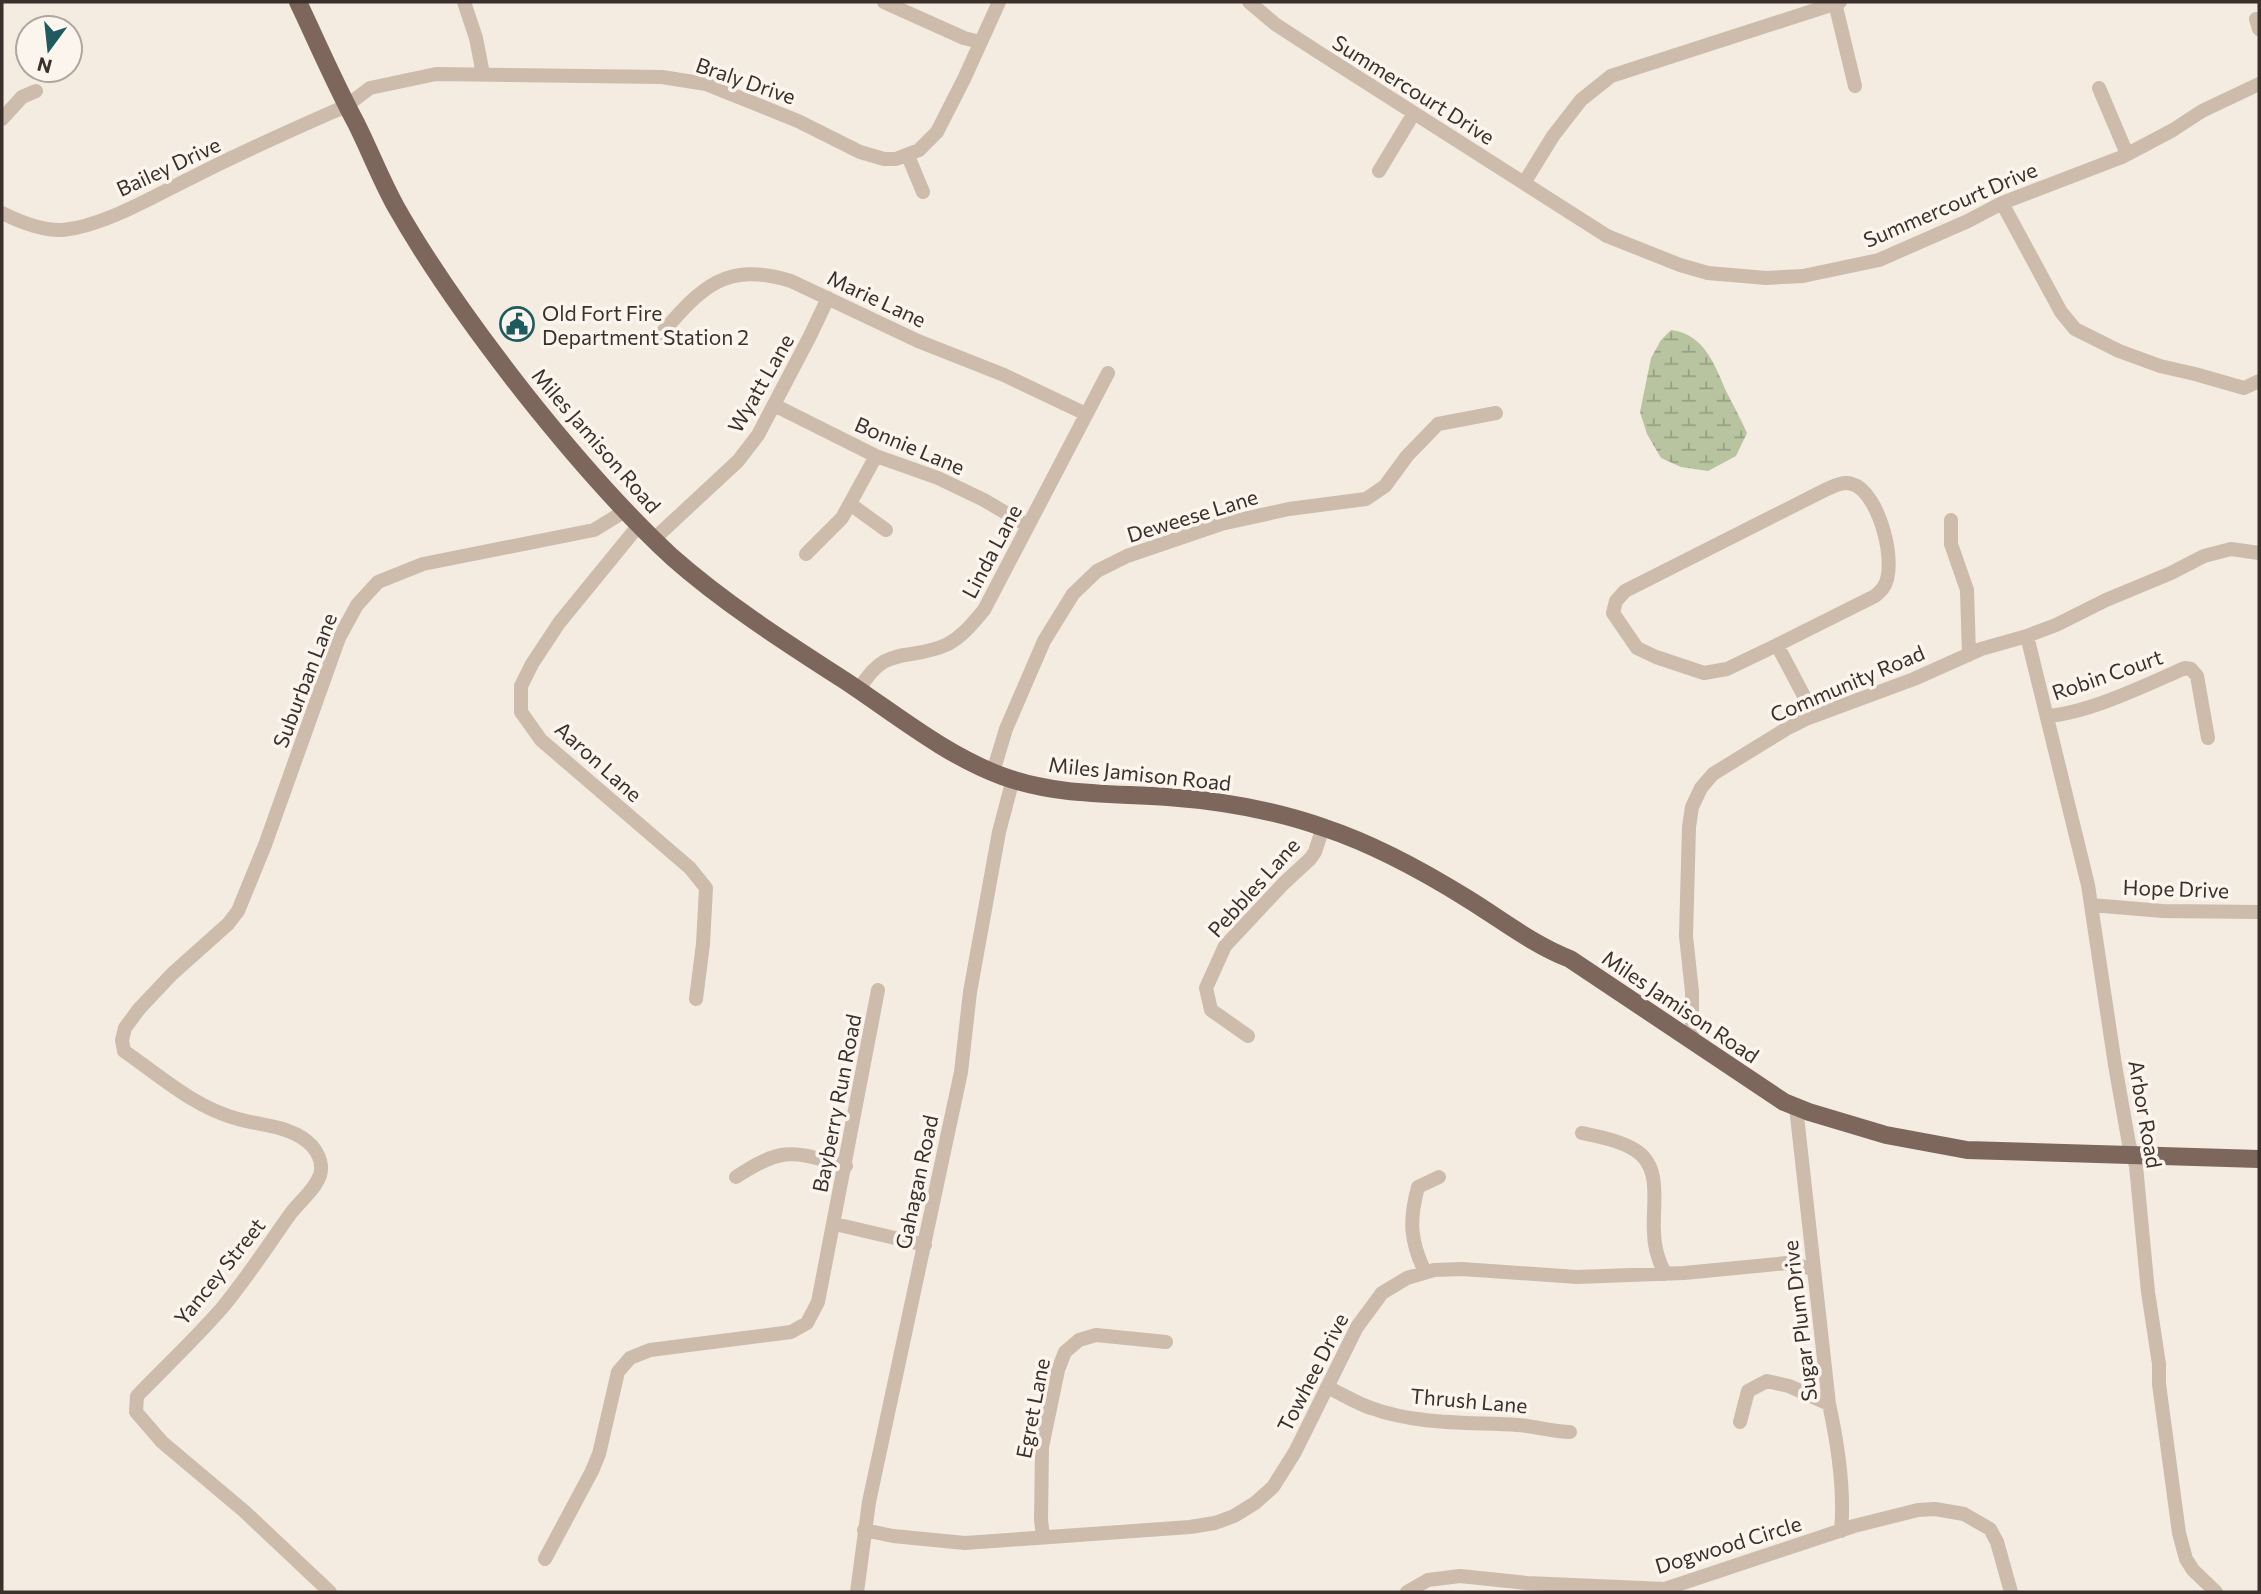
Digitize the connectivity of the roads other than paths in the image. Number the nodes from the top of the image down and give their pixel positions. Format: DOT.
graph roads {
  1 [pos="298,2"];
  2 [pos="464,2"];
  3 [pos="884,2"];
  4 [pos="999,2"];
  5 [pos="1249,2"];
  6 [pos="1837,3"];
  7 [pos="980,42"];
  8 [pos="484,74"];
  9 [pos="2259,84"];
  10 [pos="1854,86"];
  11 [pos="2099,88"];
  12 [pos="36,91"];
  13 [pos="346,106"];
  14 [pos="1414,113"];
  15 [pos="2,119"];
  16 [pos="2127,153"];
  17 [pos="908,156"];
  18 [pos="1379,171"];
  19 [pos="1524,183"];
  20 [pos="923,192"];
  21 [pos="2002,203"];
  22 [pos="2,213"];
  23 [pos="828,298"];
  24 [pos="661,334"];
  25 [pos="1108,373"];
  26 [pos="2259,381"];
  27 [pos="774,405"];
  28 [pos="1496,413"];
  29 [pos="1086,414"];
  30 [pos="876,456"];
  31 [pos="850,504"];
  32 [pos="625,511"];
  33 [pos="1951,520"];
  34 [pos="639,525"];
  35 [pos="1028,526"];
  36 [pos="887,530"];
  37 [pos="654,539"];
  38 [pos="2259,553"];
  39 [pos="806,554"];
  40 [pos="2027,636"];
  41 [pos="1777,645"];
  42 [pos="1969,654"];
  43 [pos="859,690"];
  44 [pos="1814,715"];
  45 [pos="2047,716"];
  46 [pos="2208,738"];
  47 [pos="993,772"];
  48 [pos="1013,779"];
  49 [pos="1323,827"];
  50 [pos="2091,905"];
  51 [pos="2259,912"];
  52 [pos="878,990"];
  53 [pos="696,999"];
  54 [pos="139,1009"];
  55 [pos="1248,1036"];
  56 [pos="1692,1041"];
  57 [pos="1796,1107"];
  58 [pos="1582,1133"];
  59 [pos="2133,1156"];
  60 [pos="2259,1159"];
  61 [pos="846,1166"];
  62 [pos="736,1177"];
  63 [pos="1439,1177"];
  64 [pos="835,1224"];
  65 [pos="925,1245"];
  66 [pos="1813,1269"];
  67 [pos="1425,1272"];
  68 [pos="1665,1275"];
  69 [pos="1166,1342"];
  70 [pos="1327,1387"];
  71 [pos="1829,1404"];
  72 [pos="1740,1422"];
  73 [pos="1570,1432"];
  74 [pos="864,1530"];
  75 [pos="1841,1531"];
  76 [pos="1043,1537"];
  77 [pos="545,1559"];
  78 [pos="330,1592"];
  79 [pos="858,1592"];
  80 [pos="1407,1592"];
  81 [pos="2011,1592"];
  82 [pos="2216,1592"];
  1 -- 13 [label="main road, Miles Jamison Road"];
  2 -- 8 [label="street"];
  3 -- 7 [label="street"];
  4 -- 7 [label="street"];
  5 -- 14 [label="street, Summercourt Drive"];
  6 -- 10 [label="street"];
  6 -- 19 [label="street"];
  7 -- 17 [label="street"];
  8 -- 13 [label="street, Braly Drive"];
  8 -- 17 [label="street, Braly Drive"];
  9 -- 16 [label="street, Summercourt Drive"];
  11 -- 16 [label="street"];
  12 -- 15 [label="street"];
  13 -- 22 [label="street, Bailey Drive"];
  13 -- 32 [label="main road, Miles Jamison Road"];
  14 -- 18 [label="street"];
  14 -- 19 [label="street, Summercourt Drive"];
  16 -- 21 [label="street, Summercourt Drive"];
  17 -- 20 [label="street"];
  19 -- 21 [label="street, Summercourt Drive"];
  21 -- 26 [label="street"];
  23 -- 24 [label="street, Marie Lane"];
  23 -- 27 [label="street, Wyatt Lane"];
  23 -- 29 [label="street, Marie Lane"];
  25 -- 29 [label="street, Linda Lane"];
  27 -- 30 [label="street, Bonnie Lane"];
  27 -- 37 [label="street, Wyatt Lane"];
  28 -- 47 [label="street, Deweese Lane"];
  29 -- 35 [label="street, Linda Lane"];
  30 -- 31 [label="street"];
  30 -- 35 [label="street, Bonnie Lane"];
  31 -- 36 [label="street"];
  31 -- 39 [label="street"];
  32 -- 34 [label="main road, Miles Jamison Road"];
  32 -- 54 [label="street, Suburban Lane"];
  33 -- 42 [label="street"];
  34 -- 37 [label="main road, Miles Jamison Road"];
  34 -- 53 [label="street, Aaron Lane"];
  35 -- 43 [label="street, Linda Lane"];
  37 -- 43 [label="main road, Miles Jamison Road"];
  38 -- 40 [label="street, Community Road"];
  40 -- 42 [label="street, Community Road"];
  40 -- 45 [label="street, Arbor Road"];
  41 -- 41 [label="street"];
  41 -- 44 [label="street"];
  42 -- 44 [label="street, Community Road"];
  43 -- 47 [label="main road, Miles Jamison Road"];
  44 -- 56 [label="street, Community Road"];
  45 -- 46 [label="street, Robin Court"];
  45 -- 50 [label="street, Arbor Road"];
  47 -- 48 [label="main road, Miles Jamison Road"];
  48 -- 49 [label="main road, Miles Jamison Road"];
  48 -- 65 [label="street, Gahagan Road"];
  49 -- 55 [label="street, Pebbles Lane"];
  49 -- 56 [label="main road, Miles Jamison Road"];
  50 -- 51 [label="street, Hope Drive"];
  50 -- 59 [label="street, Arbor Road"];
  52 -- 61 [label="street, Bayberry Run Road"];
  54 -- 78 [label="street, Yancey Street"];
  56 -- 57 [label="main road, Miles Jamison Road"];
  57 -- 59 [label="main road, Miles Jamison Road"];
  57 -- 66 [label="street, Sugar Plum Drive"];
  58 -- 68 [label="street"];
  59 -- 60 [label="main road, Miles Jamison Road"];
  59 -- 82 [label="street, Arbor Road"];
  61 -- 62 [label="street"];
  61 -- 64 [label="street, Bayberry Run Road"];
  63 -- 67 [label="street"];
  64 -- 65 [label="street, Bayberry Run Road"];
  64 -- 77 [label="street, Bayberry Run Road"];
  65 -- 74 [label="street, Gahagan Road"];
  66 -- 68 [label="street, Towhee Drive"];
  66 -- 71 [label="street, Sugar Plum Drive"];
  67 -- 68 [label="street, Towhee Drive"];
  67 -- 70 [label="street, Towhee Drive"];
  69 -- 76 [label="street, Egret Lane"];
  70 -- 73 [label="street, Thrush Lane"];
  70 -- 76 [label="street, Towhee Drive"];
  71 -- 72 [label="street"];
  71 -- 75 [label="street, Sugar Plum Drive"];
  74 -- 76 [label="street, Towhee Drive"];
  74 -- 79 [label="street, Gahagan Road"];
  75 -- 80 [label="street, Dogwood Circle"];
  75 -- 81 [label="street, Dogwood Circle"];
}
